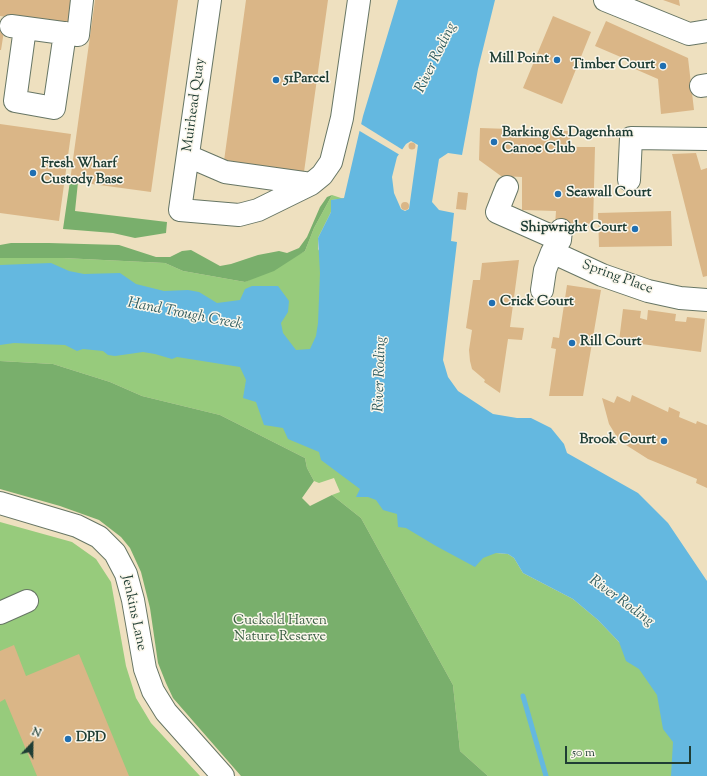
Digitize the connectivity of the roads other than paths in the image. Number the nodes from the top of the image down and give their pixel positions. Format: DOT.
graph roads {
  1 [pos="82,0"];
  2 [pos="210,0"];
  3 [pos="359,0"];
  4 [pos="605,0"];
  5 [pos="707,31"];
  6 [pos="65,33"];
  7 [pos="707,139"];
  8 [pos="188,156"];
  9 [pos="629,180"];
  10 [pos="311,184"];
  11 [pos="507,187"];
  12 [pos="558,241"];
  13 [pos="542,290"];
  14 [pos="707,300"];
  15 [pos="0,503"];
  16 [pos="27,601"];
  17 [pos="0,613"];
  18 [pos="223,776"];
  1 -- 6 [label="street"];
  2 -- 8 [label="street, Muirhead Quay"];
  3 -- 10 [label="street"];
  4 -- 5 [label="street"];
  6 -- 6 [label="street"];
  7 -- 9 [label="street"];
  8 -- 10 [label="street"];
  8 -- 10 [label="street, Muirhead Quay"];
  11 -- 12 [label="street, Spring Place"];
  12 -- 13 [label="street"];
  12 -- 14 [label="street, Spring Place"];
  15 -- 18 [label="street, Jenkins Lane"];
  16 -- 17 [label="street"];
}
